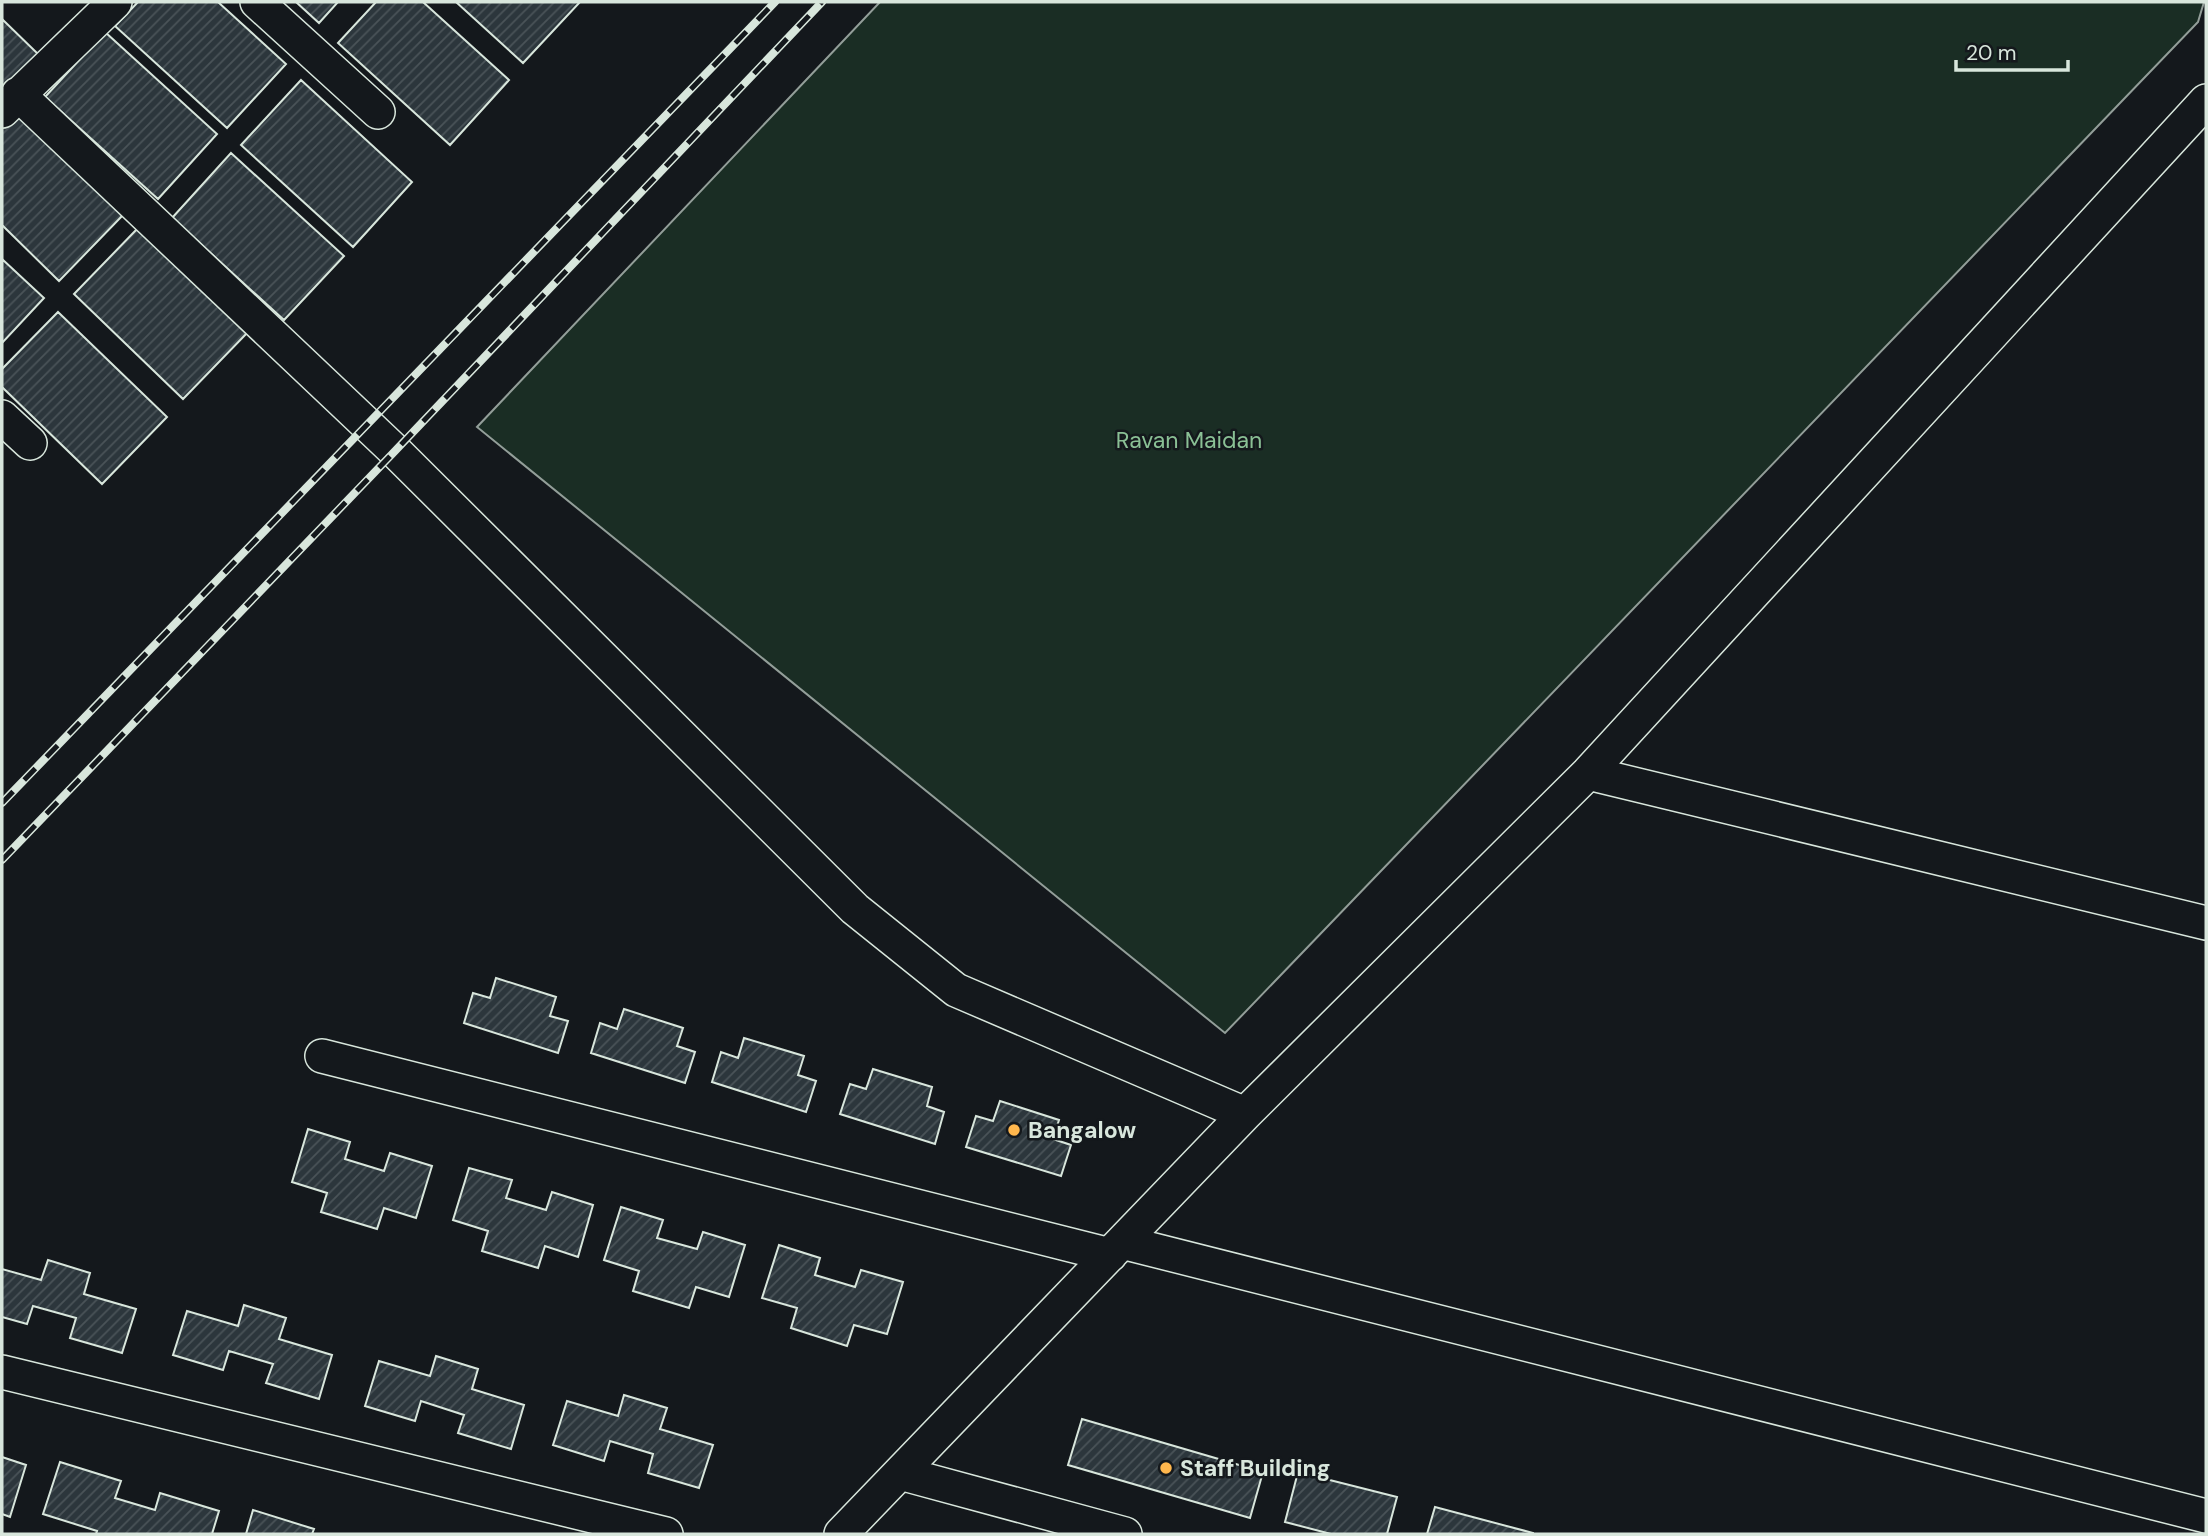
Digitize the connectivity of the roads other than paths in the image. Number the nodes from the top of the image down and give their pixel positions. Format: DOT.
graph roads {
  1 [pos="115,2"];
  2 [pos="257,2"];
  3 [pos="2206,101"];
  4 [pos="10,102"];
  5 [pos="378,112"];
  6 [pos="2,417"];
  7 [pos="30,443"];
  8 [pos="1588,773"];
  9 [pos="2206,922"];
  10 [pos="322,1056"];
  11 [pos="1245,1114"];
  12 [pos="1116,1248"];
  13 [pos="2,1372"];
  14 [pos="900,1473"];
  15 [pos="2206,1516"];
  16 [pos="666,1534"];
  17 [pos="841,1534"];
  18 [pos="1125,1534"];
  1 -- 4 [label="street"];
  2 -- 5 [label="street"];
  3 -- 8 [label="street"];
  4 -- 11 [label="street"];
  6 -- 7 [label="street"];
  8 -- 9 [label="street"];
  8 -- 11 [label="street"];
  10 -- 12 [label="street"];
  11 -- 12 [label="street"];
  12 -- 14 [label="street"];
  12 -- 15 [label="street"];
  13 -- 16 [label="street"];
  14 -- 17 [label="street"];
  14 -- 18 [label="street"];
}
